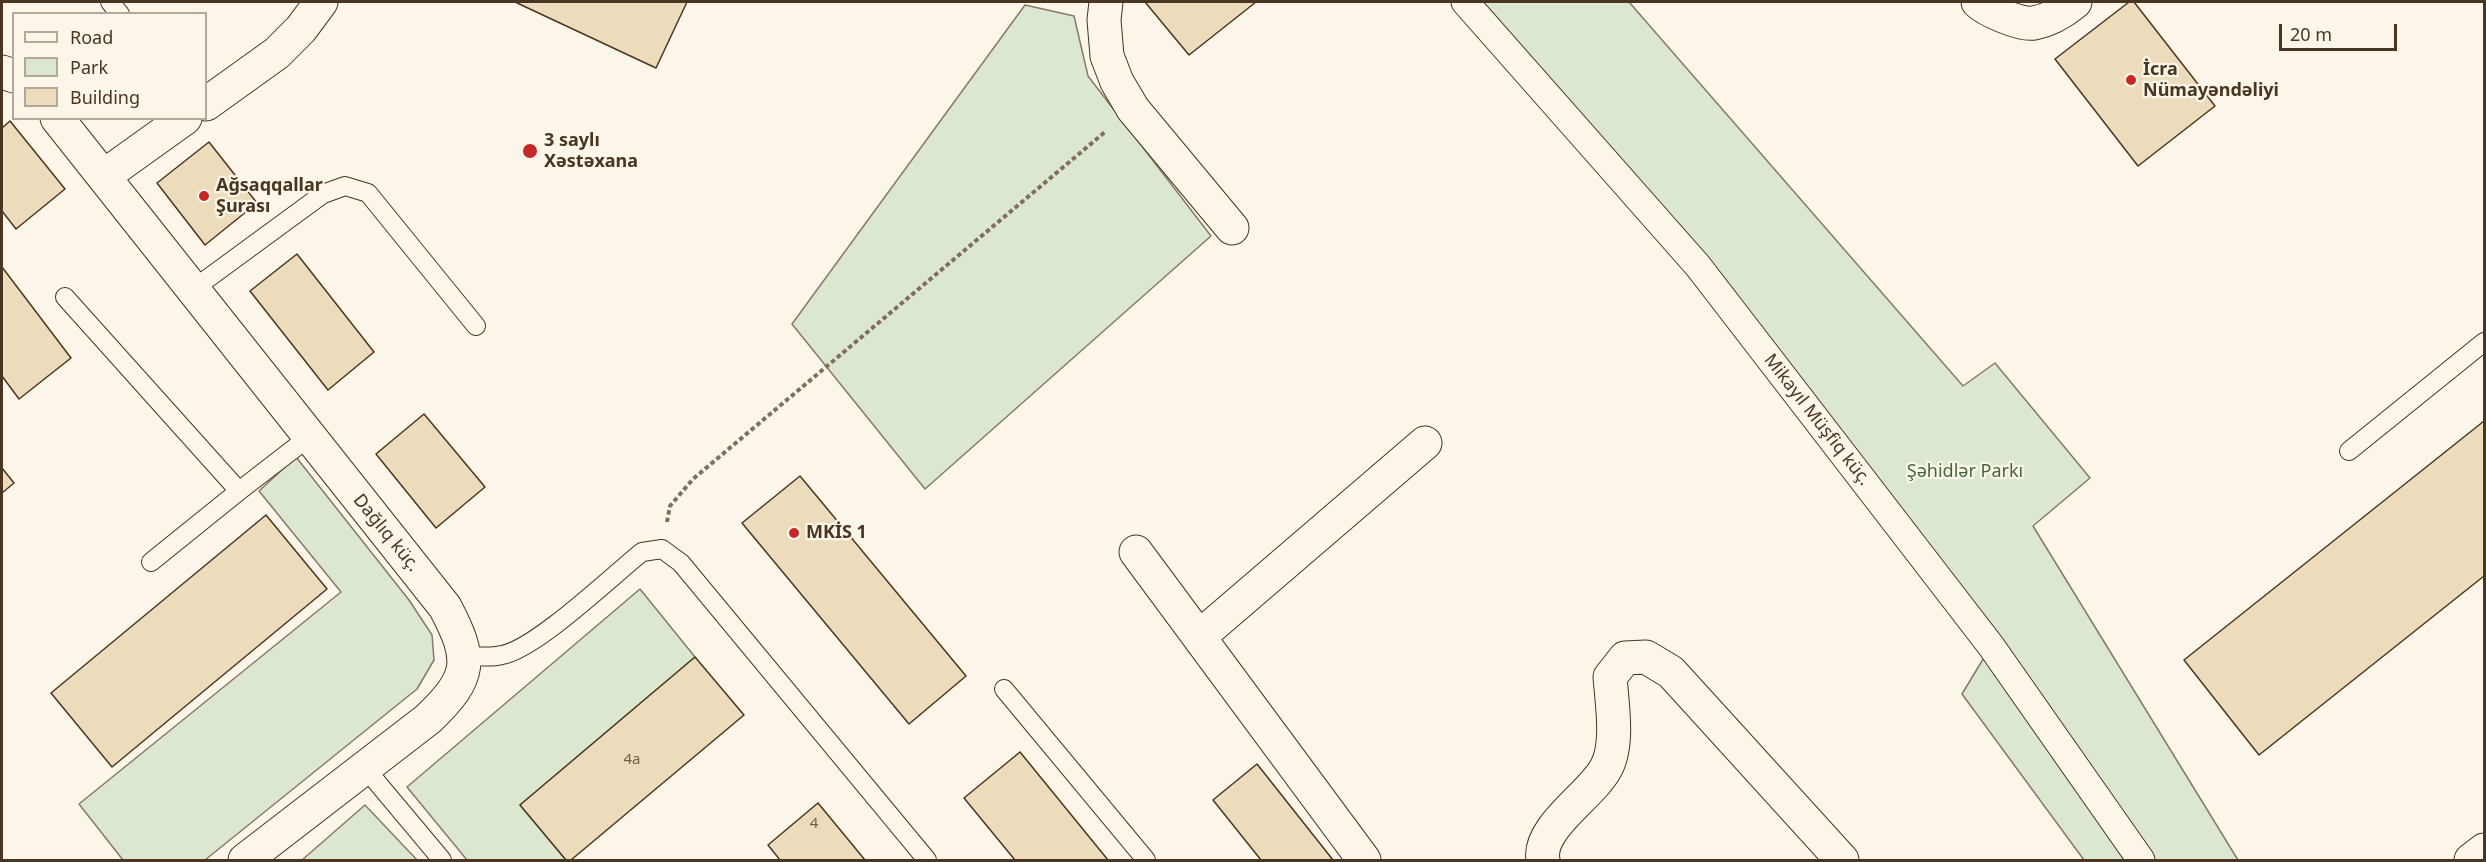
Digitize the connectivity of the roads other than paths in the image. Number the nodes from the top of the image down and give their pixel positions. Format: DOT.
graph roads {
  1 [pos="321,2"];
  2 [pos="1106,2"];
  3 [pos="1466,2"];
  4 [pos="1978,2"];
  5 [pos="2075,2"];
  6 [pos="207,103"];
  7 [pos="59,120"];
  8 [pos="182,120"];
  9 [pos="104,176"];
  10 [pos="1232,228"];
  11 [pos="192,290"];
  12 [pos="65,297"];
  13 [pos="476,326"];
  14 [pos="2484,342"];
  15 [pos="309,437"];
  16 [pos="1425,443"];
  17 [pos="2349,451"];
  18 [pos="239,491"];
  19 [pos="1136,552"];
  20 [pos="151,562"];
  21 [pos="1199,637"];
  22 [pos="465,656"];
  23 [pos="1004,689"];
  24 [pos="365,768"];
  25 [pos="2484,850"];
  26 [pos="244,861"];
  27 [pos="442,861"];
  28 [pos="927,861"];
  29 [pos="1146,861"];
  30 [pos="1364,861"];
  31 [pos="1543,861"];
  32 [pos="1842,861"];
  33 [pos="2140,861"];
  34 [pos="2471,861"];
  1 -- 6 [label="street"];
  2 -- 10 [label="street"];
  3 -- 33 [label="street, Mikayıl Müşfiq küç."];
  4 -- 5 [label="street"];
  7 -- 9 [label="street, Dağlıq küç."];
  8 -- 9 [label="street"];
  9 -- 11 [label="street, Dağlıq küç."];
  11 -- 13 [label="lane"];
  11 -- 15 [label="street, Dağlıq küç."];
  12 -- 18 [label="lane"];
  14 -- 17 [label="lane"];
  15 -- 18 [label="lane"];
  15 -- 22 [label="street, Dağlıq küç."];
  16 -- 21 [label="street"];
  18 -- 20 [label="lane"];
  19 -- 21 [label="street"];
  21 -- 30 [label="street"];
  22 -- 24 [label="street"];
  22 -- 28 [label="lane"];
  23 -- 29 [label="lane"];
  24 -- 26 [label="street"];
  24 -- 27 [label="lane"];
  25 -- 34 [label="street"];
  31 -- 32 [label="street"];
}
